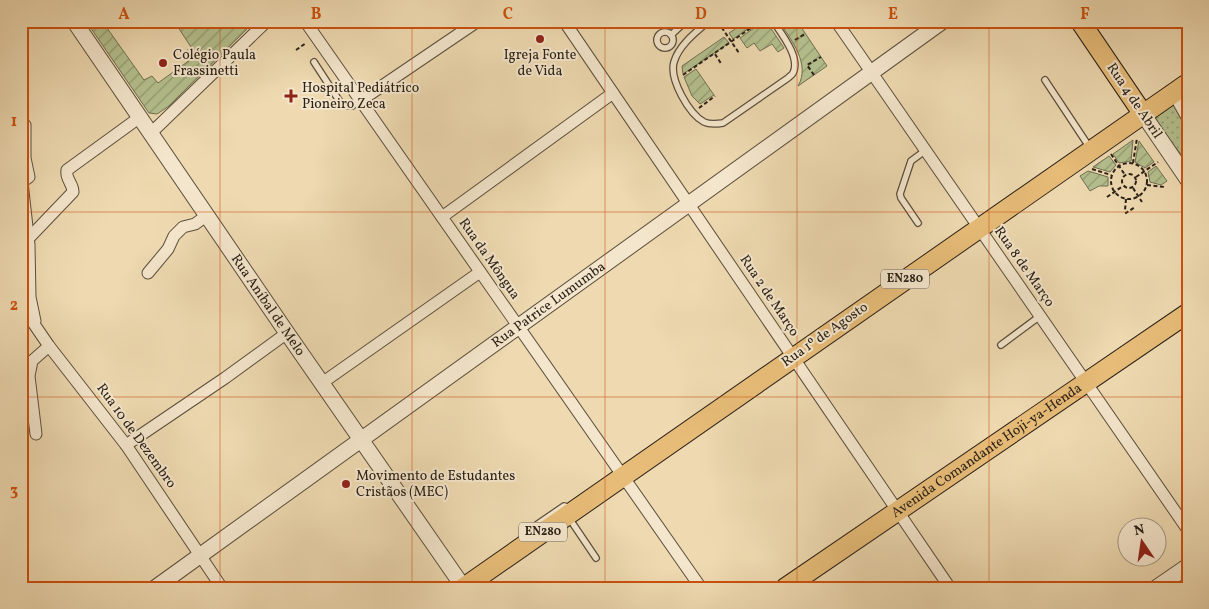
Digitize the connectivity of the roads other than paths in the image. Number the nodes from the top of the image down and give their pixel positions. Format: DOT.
graph roads {
  1 [pos="74,21"];
  2 [pos="267,21"];
  3 [pos="305,21"];
  4 [pos="478,21"];
  5 [pos="564,21"];
  6 [pos="686,21"];
  7 [pos="709,21"];
  8 [pos="773,21"];
  9 [pos="836,21"];
  10 [pos="943,21"];
  11 [pos="1080,21"];
  12 [pos="671,35"];
  13 [pos="314,62"];
  14 [pos="872,72"];
  15 [pos="1045,80"];
  16 [pos="1185,85"];
  17 [pos="613,94"];
  18 [pos="360,101"];
  19 [pos="1143,114"];
  20 [pos="140,117"];
  21 [pos="1188,119"];
  22 [pos="25,126"];
  23 [pos="151,133"];
  24 [pos="926,150"];
  25 [pos="1096,157"];
  26 [pos="1188,180"];
  27 [pos="688,204"];
  28 [pos="206,216"];
  29 [pos="442,217"];
  30 [pos="918,223"];
  31 [pos="979,228"];
  32 [pos="28,239"];
  33 [pos="480,272"];
  34 [pos="148,273"];
  35 [pos="21,305"];
  36 [pos="1188,313"];
  37 [pos="1040,316"];
  38 [pos="518,327"];
  39 [pos="36,328"];
  40 [pos="287,333"];
  41 [pos="1001,344"];
  42 [pos="49,346"];
  43 [pos="793,358"];
  44 [pos="1086,382"];
  45 [pos="322,383"];
  46 [pos="36,434"];
  47 [pos="361,441"];
  48 [pos="126,444"];
  49 [pos="623,476"];
  50 [pos="571,512"];
  51 [pos="898,512"];
  52 [pos="1188,530"];
  53 [pos="201,556"];
  54 [pos="596,558"];
  55 [pos="1188,566"];
  56 [pos="155,588"];
  57 [pos="222,588"];
  58 [pos="463,588"];
  59 [pos="701,588"];
  60 [pos="785,588"];
  61 [pos="950,588"];
  62 [pos="1156,588"];
  1 -- 20 [label="street, Rua Aníbal de Melo"];
  2 -- 23 [label="street"];
  3 -- 18 [label="street, Rua da Môngua"];
  4 -- 18 [label="street"];
  5 -- 17 [label="street, Rua 2 de Março"];
  6 -- 12 [label="lane"];
  7 -- 8 [label="lane"];
  9 -- 14 [label="street, Rua 8 de Março"];
  10 -- 14 [label="street, Rua Patrice Lumumba"];
  11 -- 19 [label="main road, Rua 4 de Abril"];
  13 -- 18 [label="lane"];
  14 -- 24 [label="street, Rua 8 de Março"];
  14 -- 27 [label="street, Rua Patrice Lumumba"];
  15 -- 25 [label="lane"];
  16 -- 19 [label="main road, Rua 1º de Agosto / EN280"];
  16 -- 21 [label="street"];
  17 -- 27 [label="street, Rua 2 de Março"];
  17 -- 29 [label="street"];
  18 -- 29 [label="street, Rua da Môngua"];
  19 -- 25 [label="main road, Rua 1º de Agosto / EN280"];
  19 -- 26 [label="street, Rua 4 de Abril"];
  20 -- 23 [label="street, Rua Aníbal de Melo"];
  20 -- 32 [label="street"];
  22 -- 32 [label="street"];
  23 -- 28 [label="street, Rua Aníbal de Melo"];
  24 -- 30 [label="lane"];
  24 -- 31 [label="street, Rua 8 de Março"];
  25 -- 31 [label="main road, Rua 1º de Agosto / EN280"];
  27 -- 38 [label="street, Rua Patrice Lumumba"];
  27 -- 43 [label="street, Rua 2 de Março"];
  28 -- 34 [label="street"];
  28 -- 40 [label="street, Rua Aníbal de Melo"];
  29 -- 33 [label="street, Rua da Môngua"];
  31 -- 37 [label="street, Rua 8 de Março"];
  31 -- 43 [label="main road, Rua 1º de Agosto / EN280"];
  32 -- 39 [label="street"];
  33 -- 38 [label="street, Rua da Môngua"];
  33 -- 45 [label="street"];
  35 -- 39 [label="street, Rua 10 de Dezembro"];
  36 -- 44 [label="main road, Avenida Comandante Hoji-ya-Henda"];
  37 -- 41 [label="lane"];
  37 -- 44 [label="street, Rua 8 de Março"];
  38 -- 47 [label="street, Rua Patrice Lumumba"];
  38 -- 49 [label="street, Rua da Môngua"];
  39 -- 42 [label="street, Rua 10 de Dezembro"];
  40 -- 45 [label="street, Rua Aníbal de Melo"];
  40 -- 48 [label="street"];
  42 -- 46 [label="street"];
  42 -- 48 [label="street, Rua 10 de Dezembro"];
  43 -- 49 [label="main road, Rua 1º de Agosto / EN280"];
  43 -- 51 [label="street, Rua 2 de Março"];
  44 -- 51 [label="main road, Avenida Comandante Hoji-ya-Henda"];
  44 -- 52 [label="street, Rua 8 de Março"];
  45 -- 47 [label="street, Rua Aníbal de Melo"];
  47 -- 53 [label="street, Rua Patrice Lumumba"];
  47 -- 58 [label="street, Rua Aníbal de Melo"];
  48 -- 53 [label="street, Rua 10 de Dezembro"];
  49 -- 50 [label="main road, Rua 1º de Agosto / EN280"];
  49 -- 59 [label="street, Rua da Môngua"];
  50 -- 54 [label="lane"];
  50 -- 58 [label="main road, Rua 1º de Agosto / EN280"];
  51 -- 60 [label="main road, Avenida Comandante Hoji-ya-Henda"];
  51 -- 61 [label="street, Rua 2 de Março"];
  53 -- 56 [label="street, Rua Patrice Lumumba"];
  53 -- 57 [label="street, Rua 10 de Dezembro"];
  55 -- 62 [label="street"];
}
